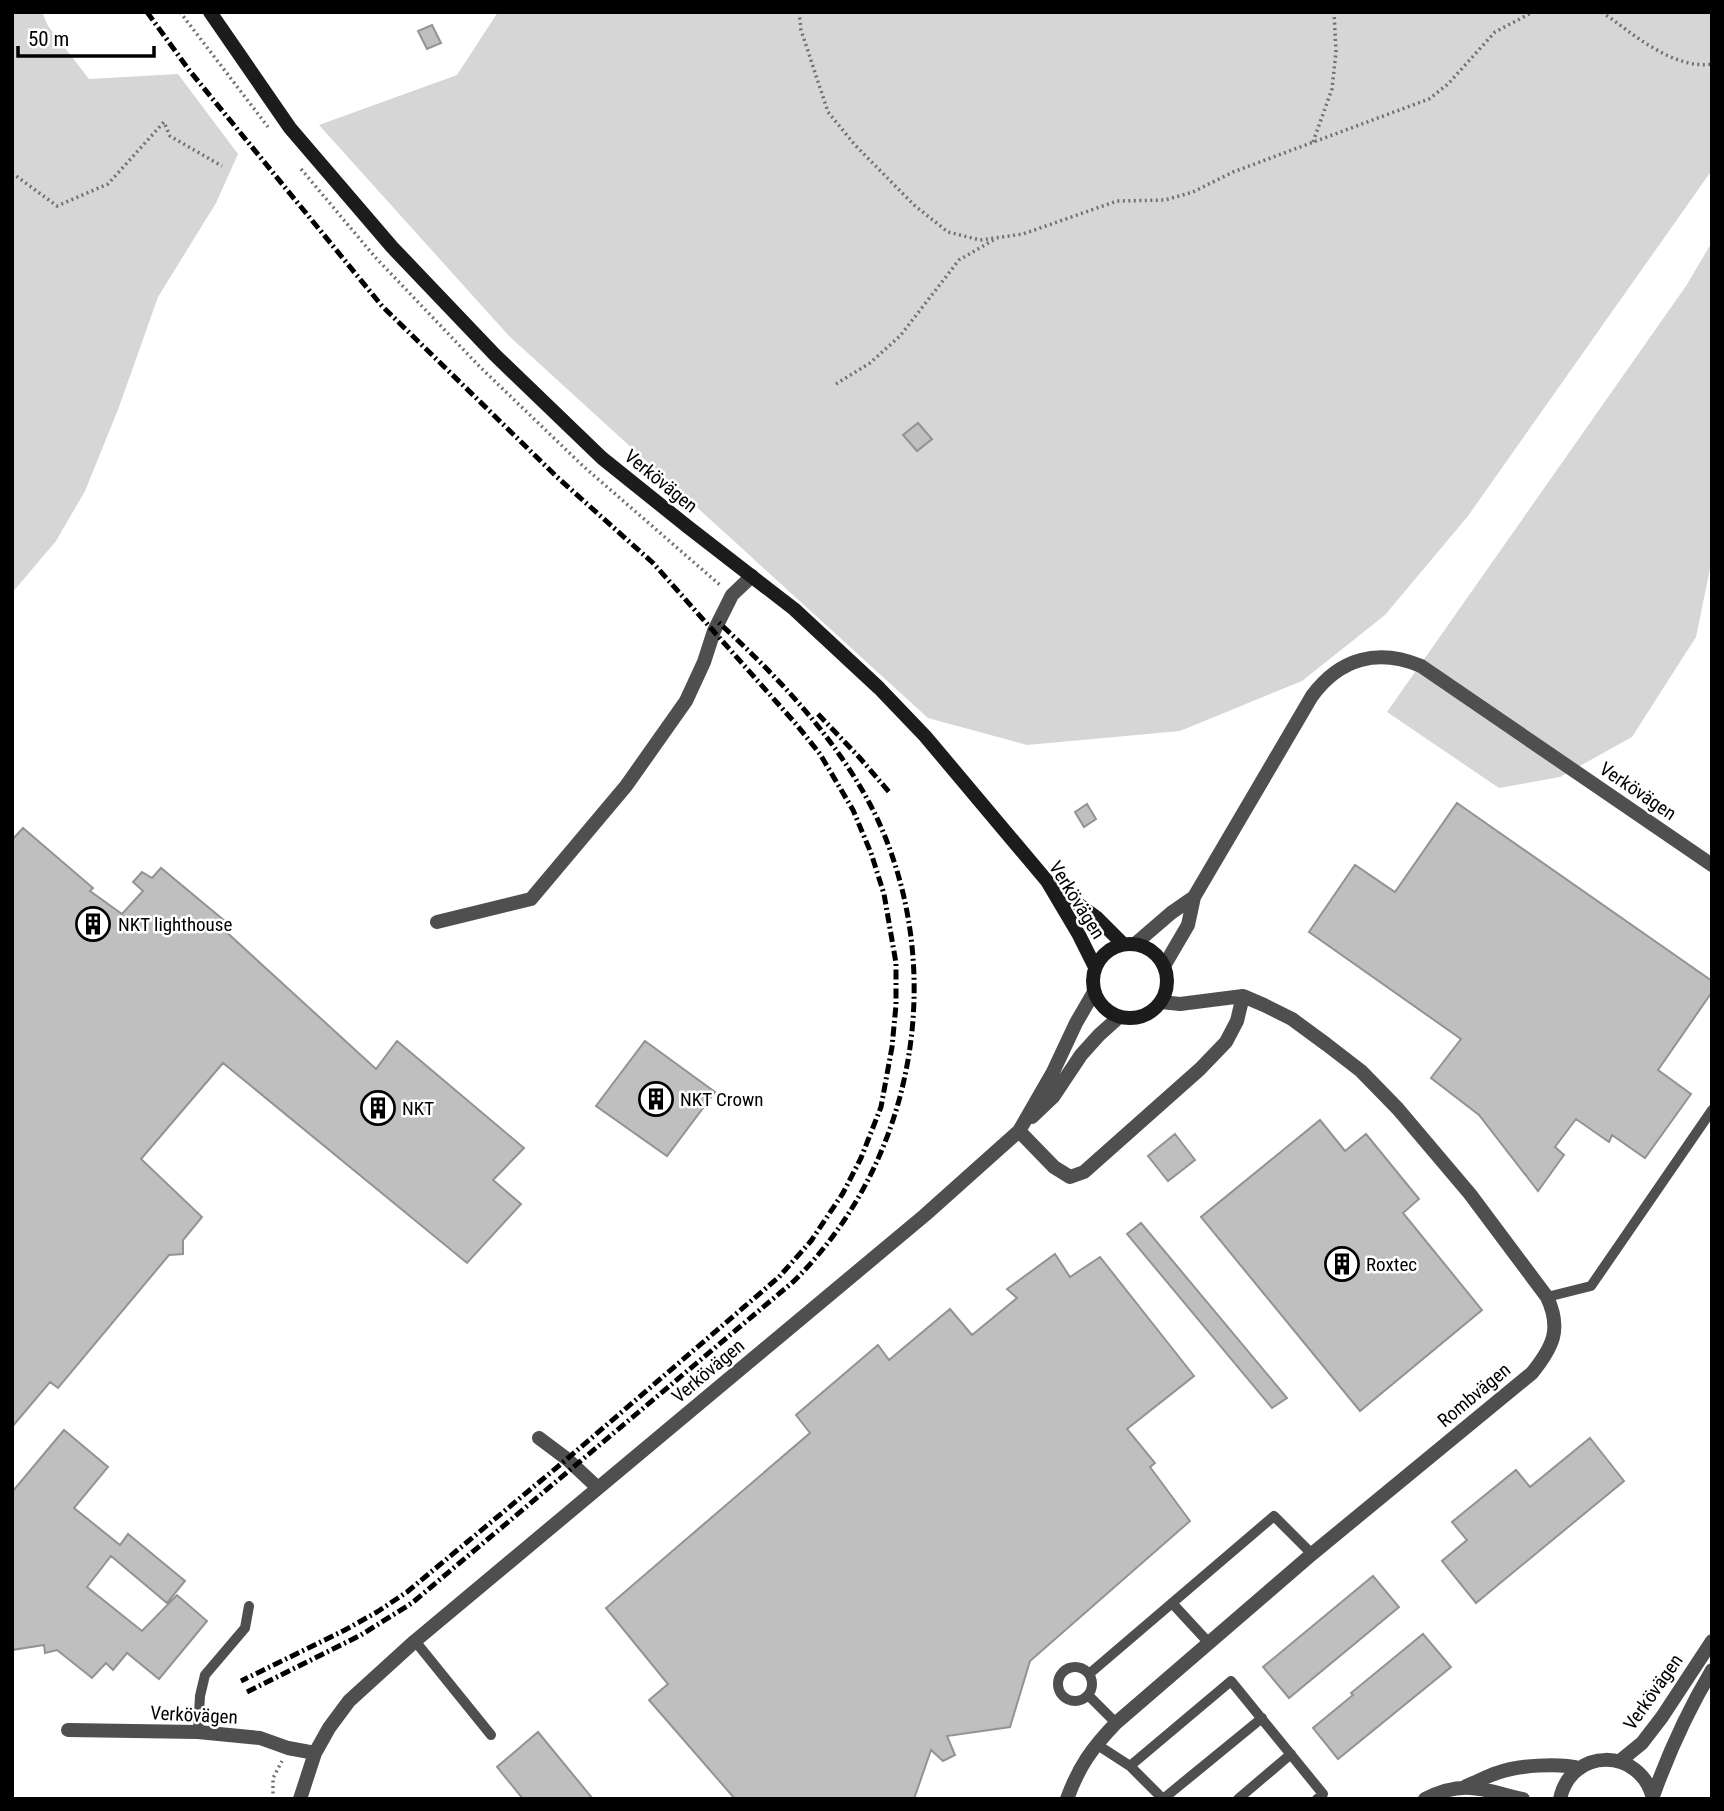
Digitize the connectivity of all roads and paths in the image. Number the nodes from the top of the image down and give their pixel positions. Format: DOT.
graph roads {
  1 [pos="210,12"];
  2 [pos="799,12"];
  3 [pos="1334,12"];
  4 [pos="1533,12"];
  5 [pos="1602,12"];
  6 [pos="1712,64"];
  7 [pos="1313,142"];
  8 [pos="222,166"];
  9 [pos="12,173"];
  10 [pos="997,238"];
  11 [pos="836,384"];
  12 [pos="752,576"];
  13 [pos="1712,865"];
  14 [pos="1047,881"];
  15 [pos="1194,897"];
  16 [pos="437,922"];
  17 [pos="1129,944"];
  18 [pos="1164,966"];
  19 [pos="1095,967"];
  20 [pos="1094,992"];
  21 [pos="1243,996"];
  22 [pos="1161,1002"];
  23 [pos="1119,1017"];
  24 [pos="1712,1110"];
  25 [pos="1019,1130"];
  26 [pos="1547,1297"];
  27 [pos="539,1438"];
  28 [pos="598,1488"];
  29 [pos="1312,1554"];
  30 [pos="1172,1603"];
  31 [pos="249,1606"];
  32 [pos="415,1641"];
  33 [pos="1712,1641"];
  34 [pos="1208,1642"];
  35 [pos="1712,1670"];
  36 [pos="1089,1674"];
  37 [pos="1088,1695"];
  38 [pos="1262,1718"];
  39 [pos="1116,1723"];
  40 [pos="68,1730"];
  41 [pos="198,1732"];
  42 [pos="491,1735"];
  43 [pos="1096,1744"];
  44 [pos="288,1748"];
  45 [pos="315,1753"];
  46 [pos="1291,1754"];
  47 [pos="1620,1762"];
  48 [pos="1130,1766"];
  49 [pos="1580,1768"];
  50 [pos="1466,1786"];
  51 [pos="1653,1797"];
  52 [pos="274,1799"];
  53 [pos="300,1799"];
  54 [pos="1067,1799"];
  55 [pos="1163,1799"];
  56 [pos="1238,1799"];
  57 [pos="1317,1799"];
  58 [pos="1425,1799"];
  59 [pos="1523,1799"];
  60 [pos="1560,1799"];
  1 -- 12 [label="main road, Verkövägen"];
  2 -- 10 [label="path"];
  3 -- 7 [label="path"];
  4 -- 7 [label="path"];
  5 -- 6 [label="path"];
  7 -- 10 [label="path"];
  8 -- 9 [label="path"];
  10 -- 11 [label="path"];
  12 -- 14 [label="main road, Verkövägen"];
  12 -- 16 [label="street"];
  13 -- 15 [label="street, Verkövägen"];
  14 -- 17 [label="main road"];
  14 -- 19 [label="main road, Verkövägen"];
  15 -- 17 [label="street, Verkövägen"];
  15 -- 18 [label="street, Verkövägen"];
  17 -- 18 [label="main road, Verkövägen"];
  17 -- 19 [label="main road, Verkövägen"];
  18 -- 22 [label="main road, Verkövägen"];
  19 -- 20 [label="main road, Verkövägen"];
  20 -- 23 [label="main road"];
  20 -- 25 [label="street, Verkövägen"];
  21 -- 22 [label="street"];
  21 -- 25 [label="street"];
  21 -- 26 [label="street, Rombvägen"];
  22 -- 23 [label="main road"];
  23 -- 25 [label="street"];
  24 -- 26 [label="lane"];
  25 -- 28 [label="street, Verkövägen"];
  26 -- 29 [label="street, Rombvägen"];
  27 -- 28 [label="street"];
  28 -- 32 [label="street, Verkövägen"];
  29 -- 30 [label="lane"];
  29 -- 34 [label="street, Rombvägen"];
  30 -- 34 [label="lane"];
  30 -- 36 [label="lane"];
  31 -- 41 [label="lane"];
  32 -- 42 [label="lane"];
  32 -- 45 [label="street, Verkövägen"];
  33 -- 47 [label="street, Verkövägen"];
  34 -- 39 [label="street, Rombvägen"];
  35 -- 51 [label="street, Verkövägen"];
  36 -- 37 [label="lane"];
  36 -- 37 [label="lane"];
  37 -- 39 [label="lane"];
  38 -- 46 [label="lane"];
  38 -- 48 [label="lane"];
  38 -- 55 [label="lane"];
  39 -- 43 [label="street, Rombvägen"];
  40 -- 41 [label="street, Verkövägen"];
  41 -- 44 [label="street, Verkövägen"];
  43 -- 48 [label="lane"];
  43 -- 54 [label="street, Rombvägen"];
  44 -- 45 [label="street, Verkövägen"];
  44 -- 52 [label="path"];
  45 -- 53 [label="street, Verkövägen"];
  46 -- 56 [label="lane"];
  46 -- 57 [label="lane"];
  47 -- 49 [label="street"];
  47 -- 51 [label="street"];
  48 -- 55 [label="lane"];
  49 -- 50 [label="street"];
  49 -- 60 [label="street"];
  50 -- 58 [label="street"];
  50 -- 59 [label="street"];
}
